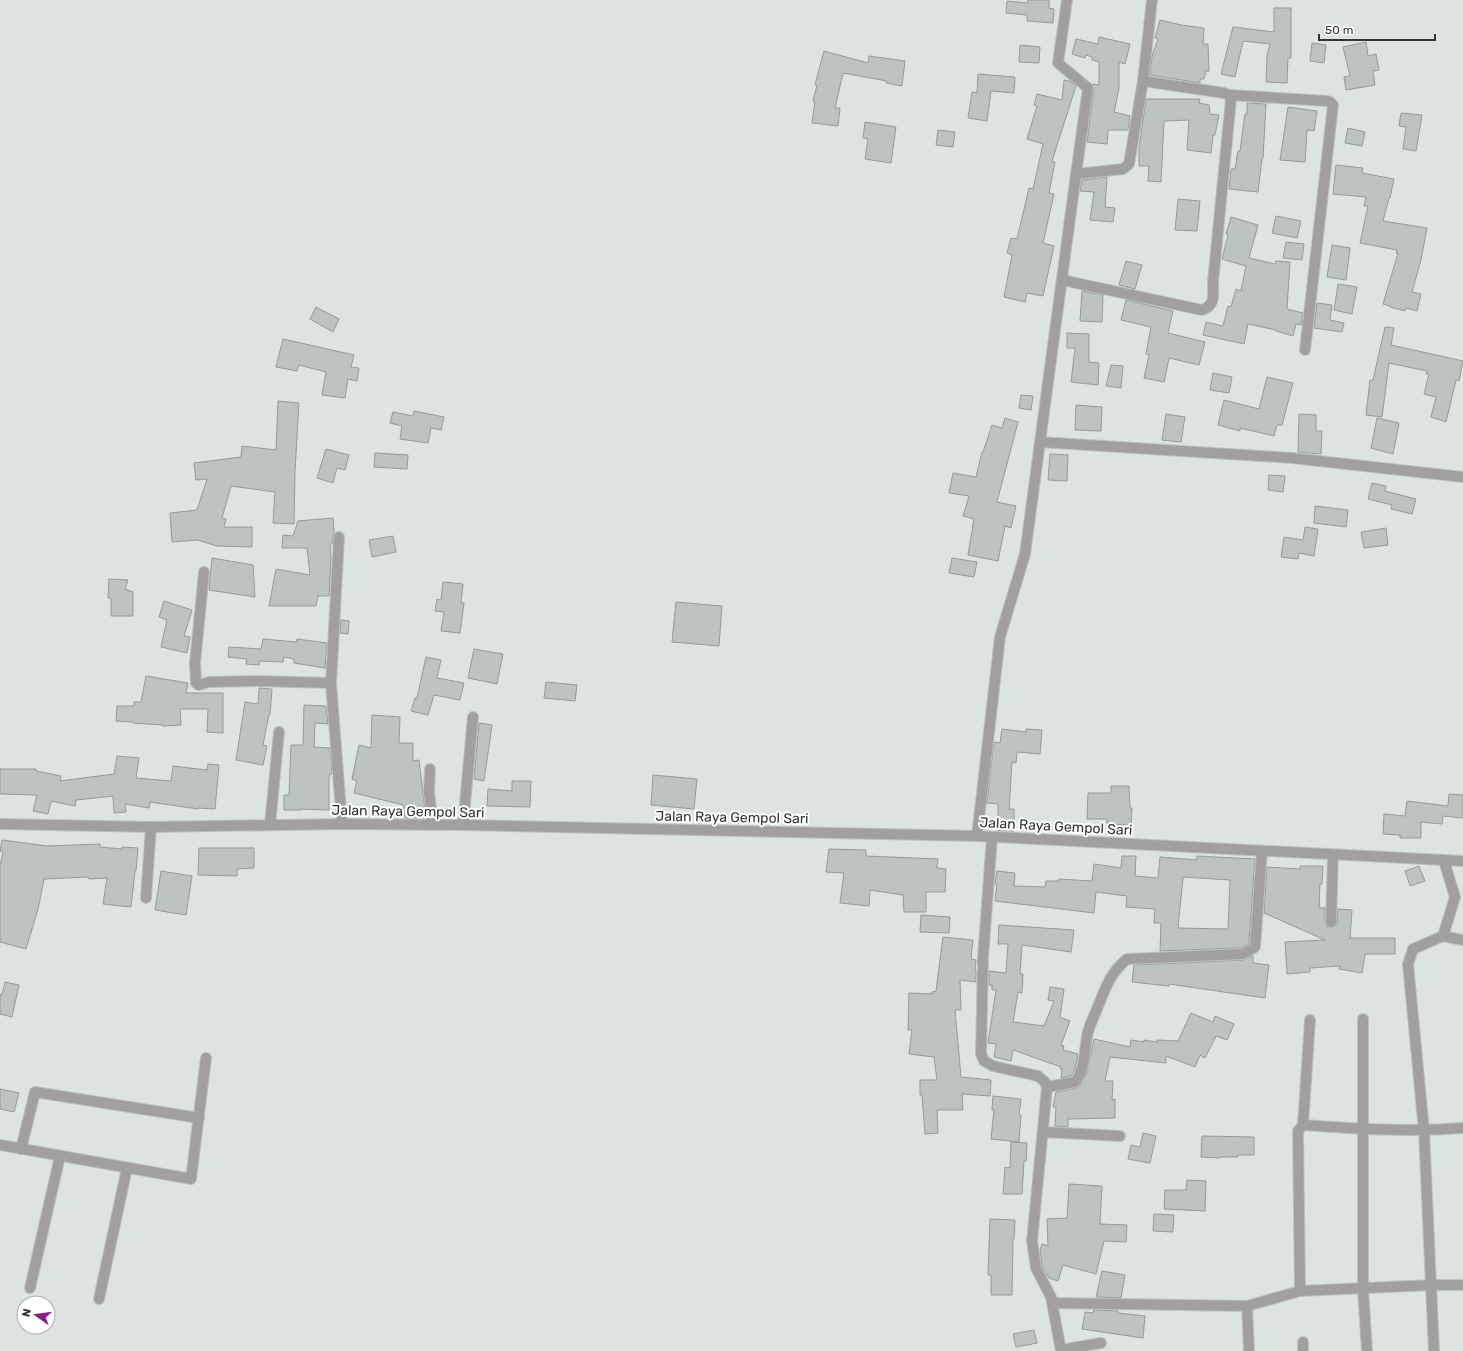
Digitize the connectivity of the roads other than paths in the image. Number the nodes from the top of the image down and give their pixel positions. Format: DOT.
graph roads {
  1 [pos="1067,0"];
  2 [pos="1152,0"];
  3 [pos="1143,81"];
  4 [pos="1229,95"];
  5 [pos="1076,174"];
  6 [pos="1062,280"];
  7 [pos="1305,350"];
  8 [pos="1040,442"];
  9 [pos="1463,477"];
  10 [pos="339,537"];
  11 [pos="204,572"];
  12 [pos="331,683"];
  13 [pos="473,717"];
  14 [pos="279,732"];
  15 [pos="430,769"];
  16 [pos="0,824"];
  17 [pos="270,824"];
  18 [pos="342,824"];
  19 [pos="433,825"];
  20 [pos="463,825"];
  21 [pos="151,828"];
  22 [pos="977,836"];
  23 [pos="992,837"];
  24 [pos="1262,851"];
  25 [pos="1333,855"];
  26 [pos="1444,861"];
  27 [pos="1463,862"];
  28 [pos="146,898"];
  29 [pos="1331,922"];
  30 [pos="1443,936"];
  31 [pos="1463,940"];
  32 [pos="1364,1019"];
  33 [pos="1310,1020"];
  34 [pos="206,1058"];
  35 [pos="1047,1087"];
  36 [pos="199,1118"];
  37 [pos="1303,1125"];
  38 [pos="1463,1128"];
  39 [pos="1364,1130"];
  40 [pos="1424,1131"];
  41 [pos="1043,1132"];
  42 [pos="1120,1136"];
  43 [pos="0,1145"];
  44 [pos="21,1149"];
  45 [pos="60,1156"];
  46 [pos="127,1168"];
  47 [pos="1463,1284"];
  48 [pos="1432,1285"];
  49 [pos="30,1288"];
  50 [pos="1363,1289"];
  51 [pos="1300,1291"];
  52 [pos="99,1299"];
  53 [pos="1052,1303"];
  54 [pos="1248,1306"];
  55 [pos="1101,1343"];
  56 [pos="1061,1350"];
  57 [pos="1249,1351"];
  58 [pos="1367,1351"];
  59 [pos="1434,1351"];
  1 -- 5 [label="street"];
  2 -- 3 [label="street"];
  3 -- 4 [label="street"];
  3 -- 5 [label="street"];
  4 -- 6 [label="street"];
  4 -- 7 [label="street"];
  5 -- 6 [label="street"];
  6 -- 8 [label="street"];
  8 -- 9 [label="street"];
  8 -- 22 [label="street"];
  10 -- 12 [label="street"];
  11 -- 12 [label="street"];
  12 -- 18 [label="street"];
  13 -- 20 [label="street"];
  14 -- 17 [label="street"];
  15 -- 19 [label="street"];
  16 -- 21 [label="street, Jalan Raya Gempol Sari"];
  17 -- 18 [label="street, Jalan Raya Gempol Sari"];
  17 -- 21 [label="street, Jalan Raya Gempol Sari"];
  18 -- 19 [label="street, Jalan Raya Gempol Sari"];
  19 -- 20 [label="street, Jalan Raya Gempol Sari"];
  20 -- 22 [label="street, Jalan Raya Gempol Sari"];
  21 -- 28 [label="street"];
  22 -- 23 [label="street, Jalan Raya Gempol Sari"];
  23 -- 24 [label="street, Jalan Raya Gempol Sari"];
  23 -- 35 [label="street"];
  24 -- 25 [label="street, Jalan Raya Gempol Sari"];
  24 -- 35 [label="street"];
  25 -- 26 [label="street, Jalan Raya Gempol Sari"];
  25 -- 29 [label="street"];
  26 -- 27 [label="street, Jalan Raya Gempol Sari"];
  26 -- 30 [label="street"];
  30 -- 31 [label="street"];
  30 -- 40 [label="street"];
  32 -- 39 [label="street"];
  33 -- 37 [label="street"];
  34 -- 36 [label="street"];
  35 -- 41 [label="street"];
  36 -- 44 [label="street"];
  36 -- 46 [label="street"];
  37 -- 39 [label="street"];
  37 -- 51 [label="street"];
  38 -- 40 [label="street"];
  39 -- 40 [label="street"];
  39 -- 50 [label="street"];
  40 -- 48 [label="street"];
  41 -- 42 [label="street"];
  41 -- 53 [label="street"];
  43 -- 44 [label="street"];
  44 -- 45 [label="street"];
  45 -- 46 [label="street"];
  45 -- 49 [label="street"];
  46 -- 52 [label="street"];
  47 -- 48 [label="street"];
  48 -- 50 [label="street"];
  48 -- 59 [label="street"];
  50 -- 51 [label="street"];
  50 -- 58 [label="street"];
  51 -- 54 [label="street"];
  53 -- 54 [label="street"];
  53 -- 56 [label="street"];
  54 -- 57 [label="street"];
  55 -- 56 [label="street"];
}
